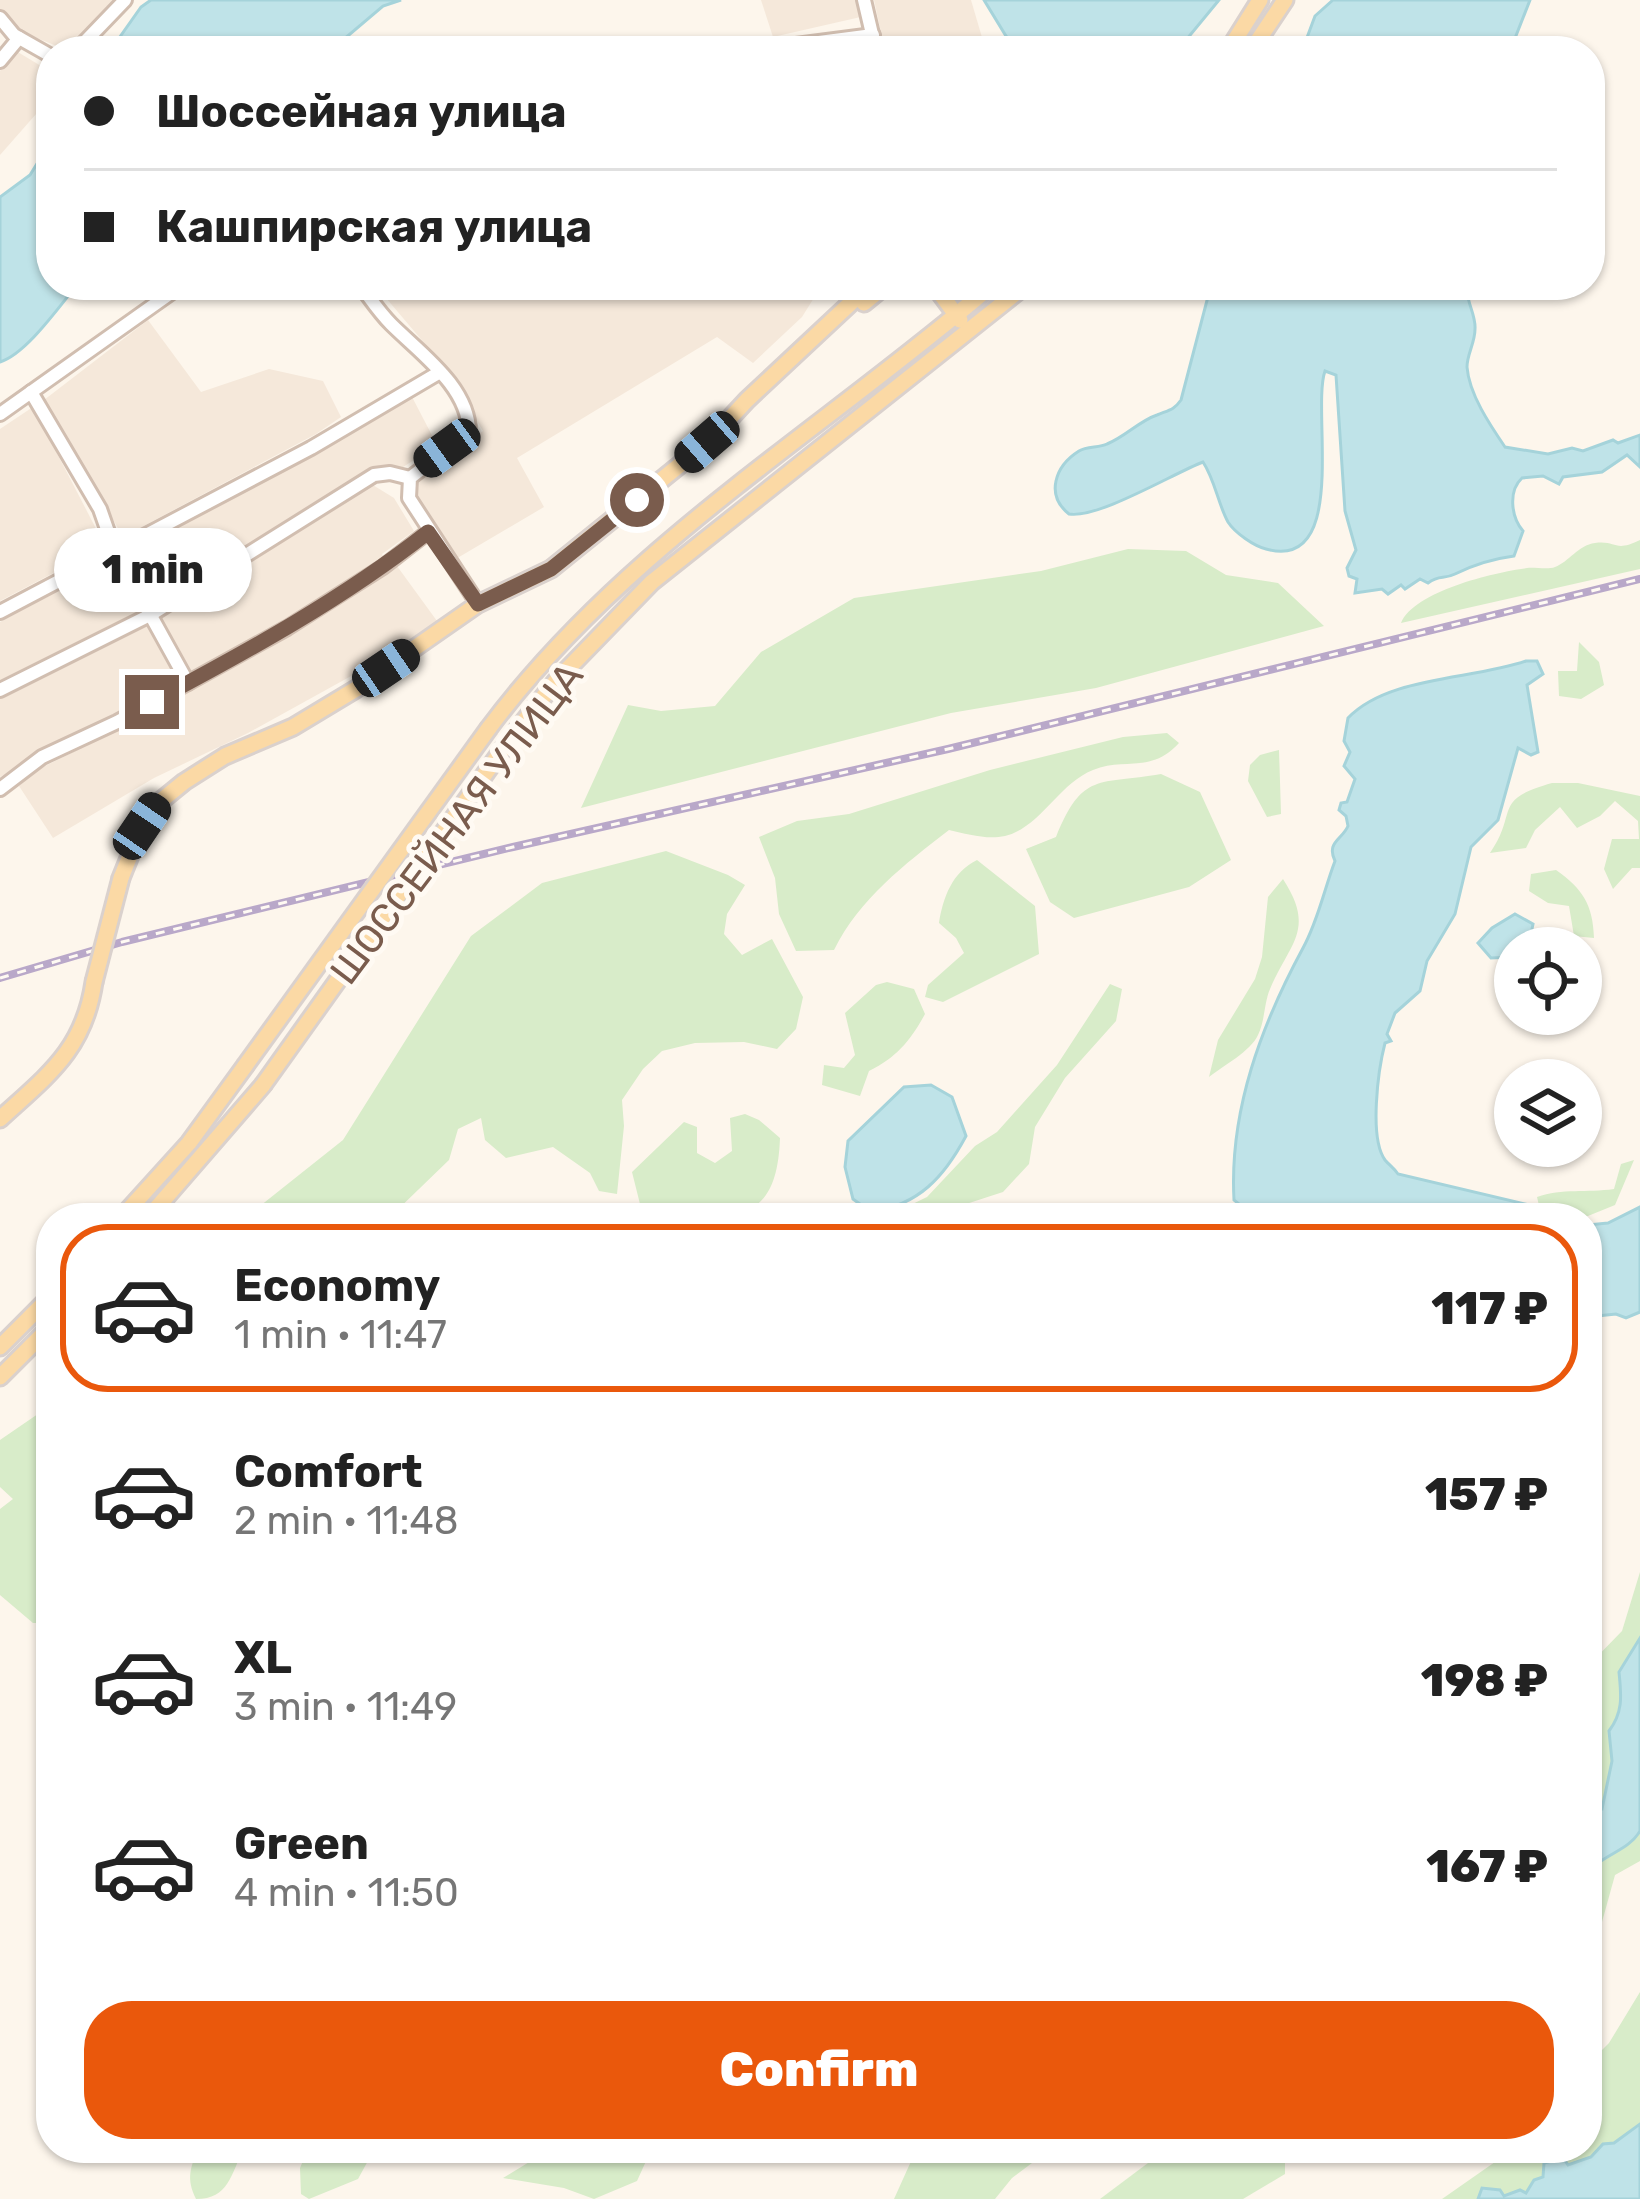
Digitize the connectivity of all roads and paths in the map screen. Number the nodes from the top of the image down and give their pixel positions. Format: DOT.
graph roads {
  1 [pos="124,0"];
  2 [pos="864,0"];
  3 [pos="1260,0"];
  4 [pos="1285,0"];
  5 [pos="0,18"];
  6 [pos="873,34"];
  7 [pos="90,36"];
  8 [pos="858,36"];
  9 [pos="1237,36"];
  10 [pos="1261,36"];
  11 [pos="19,38"];
  12 [pos="36,48"];
  13 [pos="0,62"];
  14 [pos="161,300"];
  15 [pos="371,300"];
  16 [pos="850,300"];
  17 [pos="867,300"];
  18 [pos="943,300"];
  19 [pos="974,300"];
  20 [pos="1008,300"];
  21 [pos="956,315"];
  22 [pos="820,329"];
  23 [pos="969,332"];
  24 [pos="440,372"];
  25 [pos="31,392"];
  26 [pos="0,414"];
  27 [pos="410,478"];
  28 [pos="428,532"];
  29 [pos="114,549"];
  30 [pos="478,604"];
  31 [pos="0,612"];
  32 [pos="152,614"];
  33 [pos="188,683"];
  34 [pos="0,690"];
  35 [pos="0,789"];
  36 [pos="0,1119"];
  37 [pos="135,1203"];
  38 [pos="161,1203"];
  39 [pos="36,1311"];
  40 [pos="36,1340"];
  41 [pos="0,1347"];
  42 [pos="0,1377"];
  1 -- 7 [label="street"];
  2 -- 6 [label="street"];
  3 -- 9 [label="main road"];
  4 -- 10 [label="main road"];
  5 -- 11 [label="street"];
  6 -- 8 [label="street"];
  11 -- 12 [label="street"];
  11 -- 13 [label="street"];
  14 -- 25 [label="street"];
  15 -- 24 [label="street"];
  16 -- 22 [label="main road"];
  17 -- 22 [label="main road"];
  18 -- 21 [label="main road"];
  19 -- 21 [label="main road, ШОССЕЙНАЯ УЛИЦА"];
  20 -- 23 [label="main road, ШОССЕЙНАЯ УЛИЦА"];
  21 -- 23 [label="main road"];
  21 -- 37 [label="main road, ШОССЕЙНАЯ УЛИЦА, bridge"];
  22 -- 30 [label="main road"];
  23 -- 38 [label="main road, ШОССЕЙНАЯ УЛИЦА, bridge"];
  24 -- 27 [label="street"];
  24 -- 29 [label="street"];
  25 -- 26 [label="street"];
  25 -- 29 [label="street"];
  27 -- 28 [label="street"];
  27 -- 32 [label="street"];
  28 -- 30 [label="street"];
  28 -- 33 [label="street"];
  29 -- 31 [label="street"];
  29 -- 32 [label="street"];
  30 -- 36 [label="main road, bridge"];
  32 -- 33 [label="street"];
  32 -- 34 [label="street"];
  33 -- 35 [label="street"];
  39 -- 41 [label="main road"];
  40 -- 42 [label="main road"];
}
